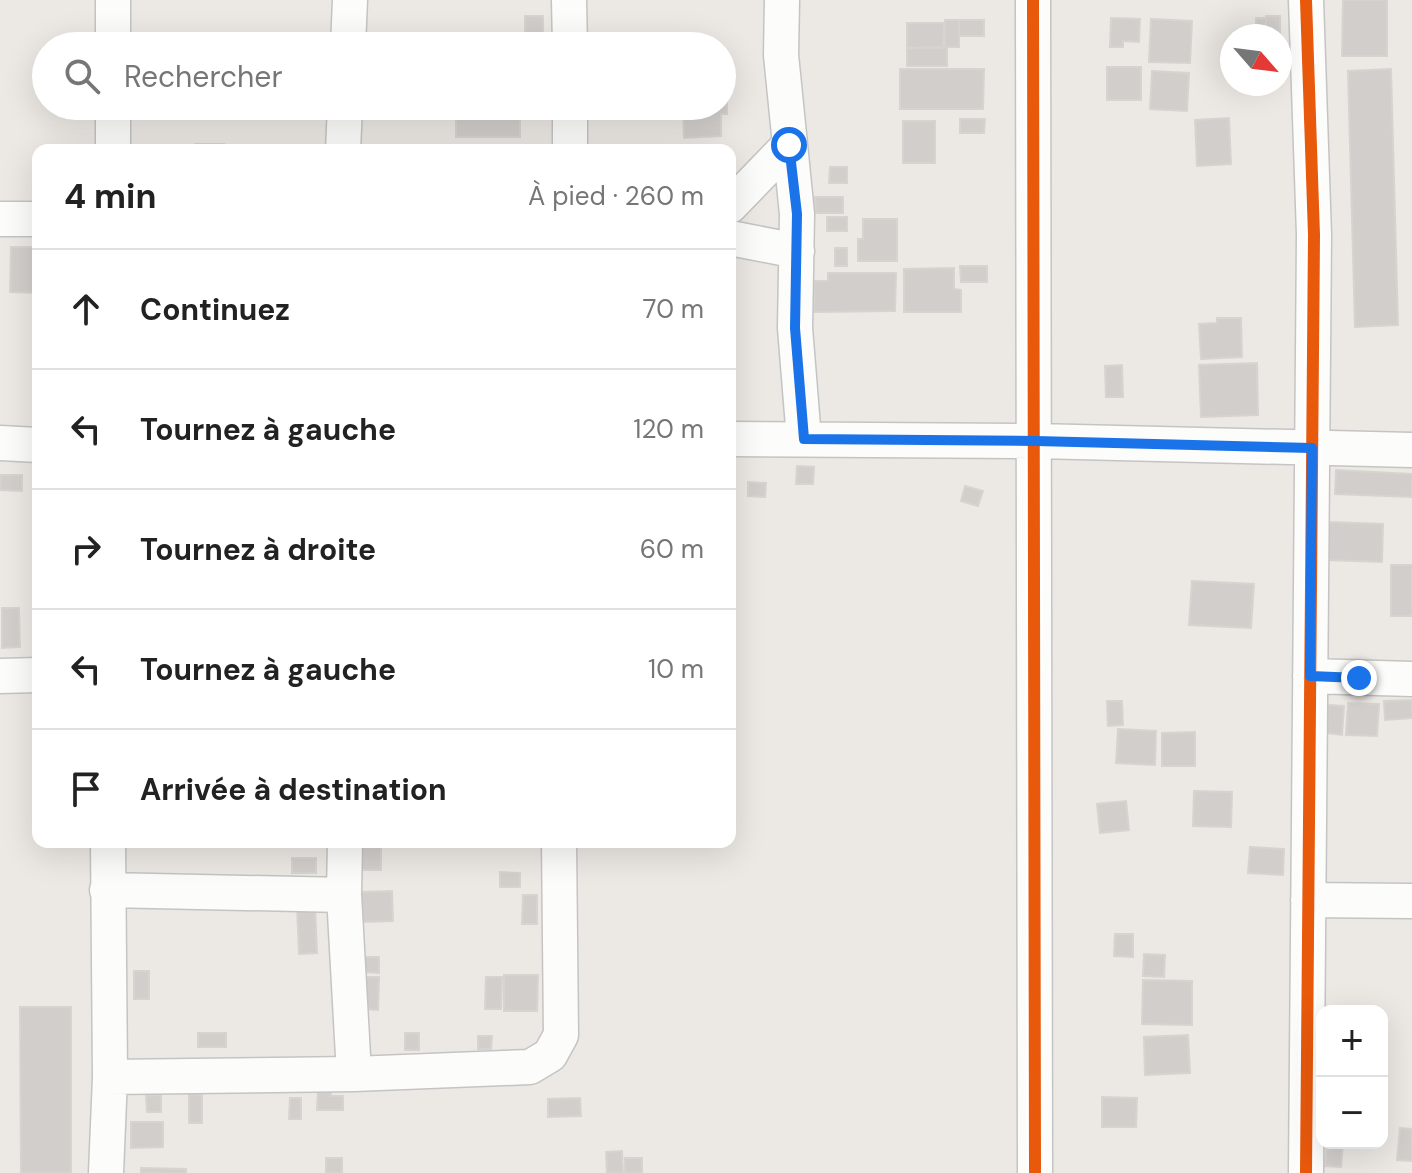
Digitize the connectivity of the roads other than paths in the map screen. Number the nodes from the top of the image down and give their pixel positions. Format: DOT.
graph roads {
  1 [pos="113,0"];
  2 [pos="350,0"];
  3 [pos="569,0"];
  4 [pos="782,0"];
  5 [pos="1033,0"];
  6 [pos="1306,0"];
  7 [pos="113,32"];
  8 [pos="349,32"];
  9 [pos="570,32"];
  10 [pos="113,120"];
  11 [pos="344,120"];
  12 [pos="570,120"];
  13 [pos="113,144"];
  14 [pos="343,144"];
  15 [pos="570,144"];
  16 [pos="789,145"];
  17 [pos="736,200"];
  18 [pos="0,219"];
  19 [pos="32,219"];
  20 [pos="736,239"];
  21 [pos="797,251"];
  22 [pos="736,439"];
  23 [pos="804,439"];
  24 [pos="1036,441"];
  25 [pos="0,443"];
  26 [pos="32,445"];
  27 [pos="1312,448"];
  28 [pos="1412,450"];
  29 [pos="32,675"];
  30 [pos="0,676"];
  31 [pos="1310,676"];
  32 [pos="1412,679"];
  33 [pos="108,848"];
  34 [pos="345,848"];
  35 [pos="559,848"];
  36 [pos="107,890"];
  37 [pos="344,895"];
  38 [pos="1308,900"];
  39 [pos="1412,901"];
  40 [pos="354,1074"];
  41 [pos="110,1077"];
  42 [pos="106,1173"];
  43 [pos="1035,1173"];
  44 [pos="1306,1173"];
  1 -- 7 [label="street"];
  2 -- 8 [label="street"];
  3 -- 9 [label="street"];
  4 -- 16 [label="street"];
  5 -- 24 [label="street"];
  6 -- 27 [label="street"];
  10 -- 13 [label="street"];
  11 -- 14 [label="street"];
  12 -- 15 [label="street"];
  16 -- 17 [label="street"];
  16 -- 21 [label="street"];
  18 -- 19 [label="street"];
  20 -- 21 [label="street"];
  21 -- 23 [label="street"];
  22 -- 23 [label="street"];
  23 -- 24 [label="street"];
  24 -- 27 [label="street"];
  24 -- 43 [label="street"];
  25 -- 26 [label="street"];
  27 -- 28 [label="street"];
  27 -- 31 [label="street"];
  29 -- 30 [label="street"];
  31 -- 32 [label="street"];
  31 -- 38 [label="street"];
  33 -- 36 [label="street"];
  34 -- 37 [label="street"];
  35 -- 40 [label="street"];
  36 -- 37 [label="street"];
  36 -- 41 [label="street"];
  37 -- 40 [label="street"];
  38 -- 39 [label="street"];
  38 -- 44 [label="street"];
  40 -- 41 [label="street"];
  41 -- 42 [label="street"];
}
